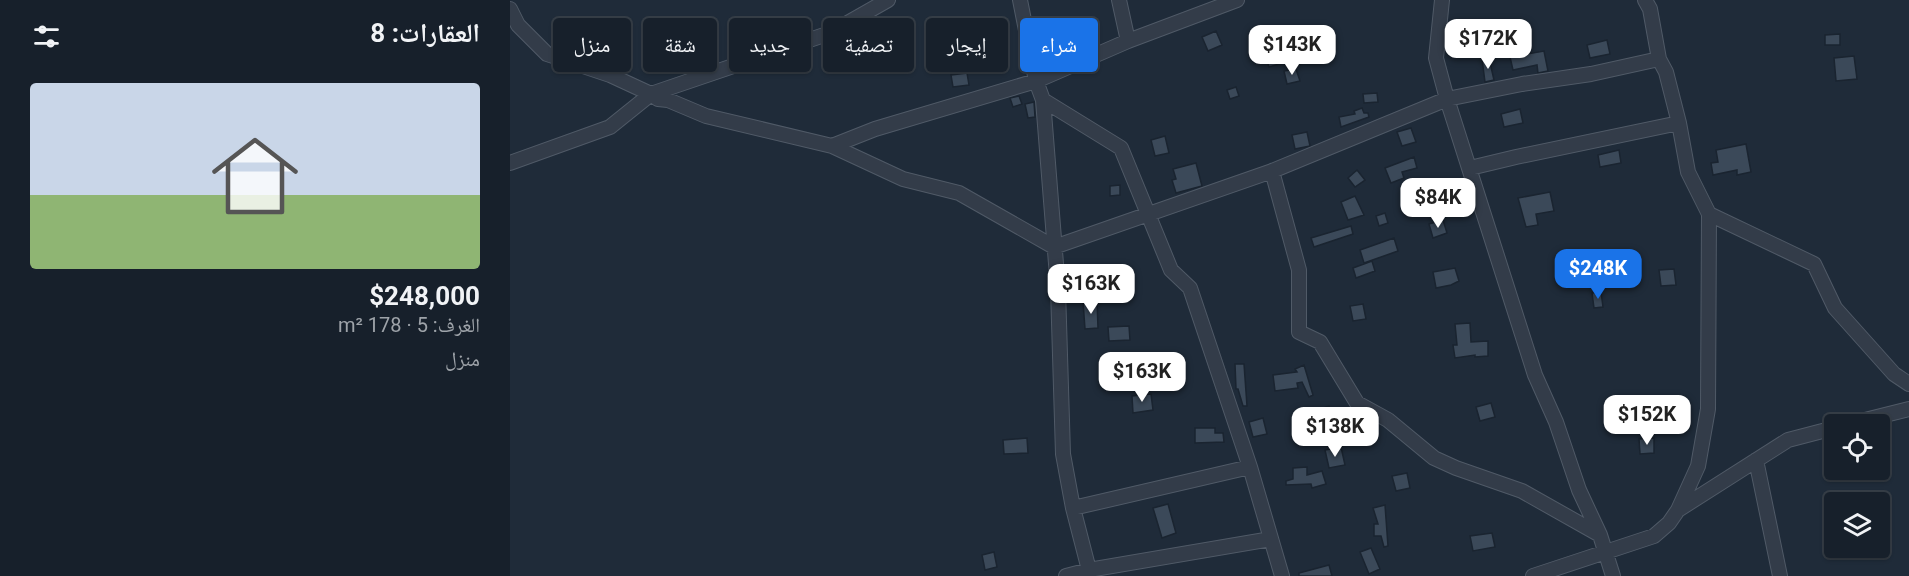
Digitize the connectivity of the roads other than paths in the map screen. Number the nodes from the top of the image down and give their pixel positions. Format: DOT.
graph roads {
  1 [pos="888,0"];
  2 [pos="1020,0"];
  3 [pos="1119,0"];
  4 [pos="1237,0"];
  5 [pos="1442,0"];
  6 [pos="1645,0"];
  7 [pos="510,9"];
  8 [pos="1128,41"];
  9 [pos="1659,59"];
  10 [pos="1036,81"];
  11 [pos="651,94"];
  12 [pos="1447,99"];
  13 [pos="1043,100"];
  14 [pos="1679,123"];
  15 [pos="832,146"];
  16 [pos="510,163"];
  17 [pos="1470,168"];
  18 [pos="1272,171"];
  19 [pos="1148,214"];
  20 [pos="1709,214"];
  21 [pos="1054,247"];
  22 [pos="1909,384"];
  23 [pos="1909,409"];
  24 [pos="1889,414"];
  25 [pos="1824,431"];
  26 [pos="1756,460"];
  27 [pos="1250,467"];
  28 [pos="1072,508"];
  29 [pos="1678,510"];
  30 [pos="1600,535"];
  31 [pos="1271,539"];
  32 [pos="1605,553"];
  33 [pos="1089,570"];
  34 [pos="1066,576"];
  35 [pos="1282,576"];
  36 [pos="1533,576"];
  37 [pos="1613,576"];
  38 [pos="1780,576"];
  1 -- 11 [label="street"];
  2 -- 10 [label="street"];
  3 -- 8 [label="street"];
  4 -- 8 [label="street"];
  5 -- 12 [label="street"];
  6 -- 9 [label="street"];
  7 -- 11 [label="street"];
  8 -- 10 [label="street"];
  9 -- 12 [label="street"];
  9 -- 14 [label="street"];
  10 -- 13 [label="street"];
  10 -- 15 [label="street"];
  11 -- 15 [label="street"];
  11 -- 16 [label="street"];
  12 -- 17 [label="street"];
  12 -- 18 [label="street"];
  13 -- 19 [label="street"];
  13 -- 21 [label="street"];
  14 -- 17 [label="street"];
  14 -- 20 [label="street"];
  15 -- 21 [label="street"];
  17 -- 30 [label="street"];
  18 -- 19 [label="street"];
  18 -- 30 [label="street"];
  19 -- 21 [label="street"];
  19 -- 27 [label="street"];
  20 -- 22 [label="street"];
  20 -- 29 [label="street"];
  21 -- 28 [label="street"];
  23 -- 24 [label="street"];
  25 -- 26 [label="street"];
  26 -- 29 [label="street"];
  26 -- 38 [label="street"];
  27 -- 28 [label="street"];
  27 -- 31 [label="street"];
  28 -- 33 [label="street"];
  29 -- 32 [label="street"];
  30 -- 32 [label="street"];
  31 -- 33 [label="street"];
  31 -- 35 [label="street"];
  32 -- 36 [label="street"];
  32 -- 37 [label="street"];
  33 -- 34 [label="street"];
}
